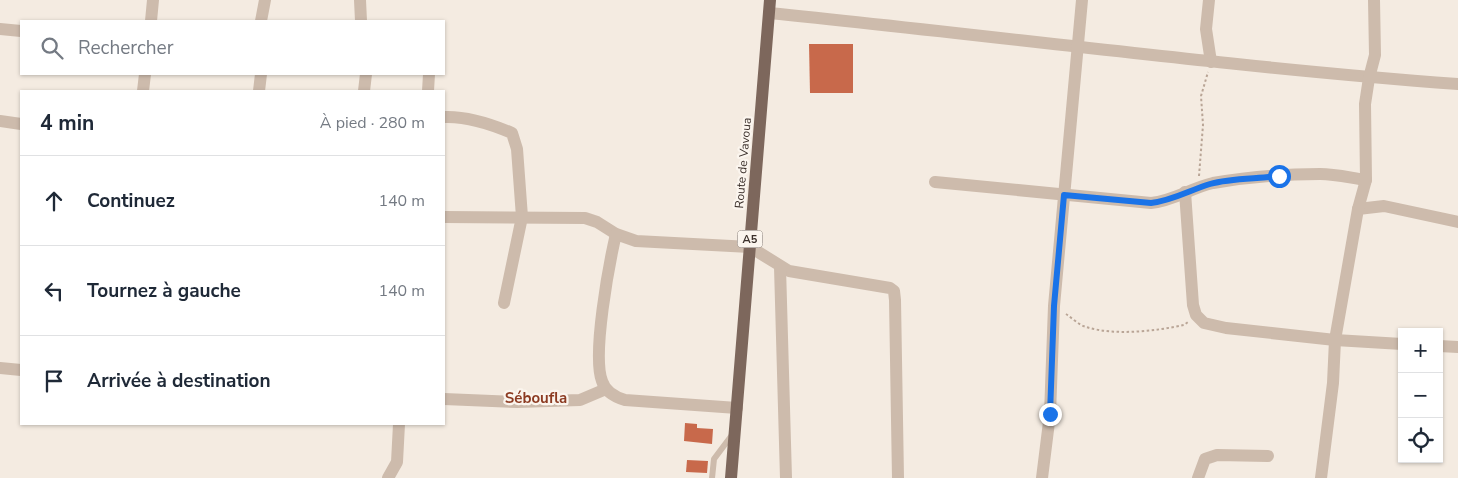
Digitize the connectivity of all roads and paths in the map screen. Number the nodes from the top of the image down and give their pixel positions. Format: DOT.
graph roads {
  1 [pos="153,0"];
  2 [pos="265,0"];
  3 [pos="360,0"];
  4 [pos="764,0"];
  5 [pos="1082,0"];
  6 [pos="1209,0"];
  7 [pos="1374,0"];
  8 [pos="770,5"];
  9 [pos="151,20"];
  10 [pos="261,20"];
  11 [pos="361,20"];
  12 [pos="0,29"];
  13 [pos="20,31"];
  14 [pos="1079,49"];
  15 [pos="1211,62"];
  16 [pos="145,75"];
  17 [pos="261,75"];
  18 [pos="366,75"];
  19 [pos="429,75"];
  20 [pos="1368,78"];
  21 [pos="1458,84"];
  22 [pos="143,90"];
  23 [pos="259,90"];
  24 [pos="364,90"];
  25 [pos="428,90"];
  26 [pos="445,118"];
  27 [pos="0,120"];
  28 [pos="20,124"];
  29 [pos="1366,180"];
  30 [pos="935,182"];
  31 [pos="1198,188"];
  32 [pos="1185,192"];
  33 [pos="1064,195"];
  34 [pos="1358,209"];
  35 [pos="445,217"];
  36 [pos="522,217"];
  37 [pos="1458,222"];
  38 [pos="616,234"];
  39 [pos="750,247"];
  40 [pos="780,267"];
  41 [pos="504,303"];
  42 [pos="1054,306"];
  43 [pos="1196,315"];
  44 [pos="1335,340"];
  45 [pos="1398,344"];
  46 [pos="1443,346"];
  47 [pos="1458,347"];
  48 [pos="0,368"];
  49 [pos="20,370"];
  50 [pos="606,389"];
  51 [pos="445,400"];
  52 [pos="737,408"];
  53 [pos="399,425"];
  54 [pos="735,429"];
  55 [pos="1268,456"];
  56 [pos="388,478"];
  57 [pos="712,478"];
  58 [pos="731,478"];
  59 [pos="786,478"];
  60 [pos="898,478"];
  61 [pos="1042,478"];
  62 [pos="1198,478"];
  63 [pos="1321,478"];
  1 -- 9 [label="street"];
  2 -- 10 [label="street"];
  3 -- 11 [label="street"];
  4 -- 8 [label="street"];
  5 -- 14 [label="street"];
  6 -- 15 [label="street"];
  7 -- 20 [label="street"];
  8 -- 14 [label="street"];
  8 -- 39 [label="main road, Route de Vavoua / A5"];
  12 -- 13 [label="street"];
  14 -- 15 [label="street"];
  14 -- 33 [label="street"];
  15 -- 20 [label="street"];
  15 -- 31 [label="path"];
  16 -- 22 [label="street"];
  17 -- 23 [label="street"];
  18 -- 24 [label="street"];
  19 -- 25 [label="street"];
  20 -- 21 [label="street"];
  20 -- 29 [label="street"];
  26 -- 36 [label="street"];
  27 -- 28 [label="street"];
  29 -- 31 [label="street"];
  29 -- 34 [label="street"];
  30 -- 33 [label="street"];
  31 -- 32 [label="street"];
  32 -- 33 [label="street"];
  32 -- 43 [label="street"];
  33 -- 42 [label="street"];
  34 -- 37 [label="street"];
  34 -- 44 [label="street"];
  35 -- 36 [label="street"];
  36 -- 38 [label="street"];
  36 -- 41 [label="street"];
  38 -- 39 [label="street"];
  38 -- 50 [label="street"];
  39 -- 40 [label="street"];
  39 -- 52 [label="main road, Route de Vavoua / A5"];
  40 -- 59 [label="street"];
  40 -- 60 [label="street"];
  42 -- 43 [label="path"];
  42 -- 61 [label="street"];
  43 -- 44 [label="street"];
  44 -- 45 [label="street"];
  44 -- 63 [label="street"];
  46 -- 47 [label="street"];
  48 -- 49 [label="street"];
  50 -- 51 [label="street"];
  50 -- 52 [label="street"];
  52 -- 54 [label="main road, Route de Vavoua / A5"];
  53 -- 56 [label="street"];
  54 -- 57 [label="lane"];
  54 -- 58 [label="main road, Route de Vavoua / A5"];
  55 -- 62 [label="street"];
}
